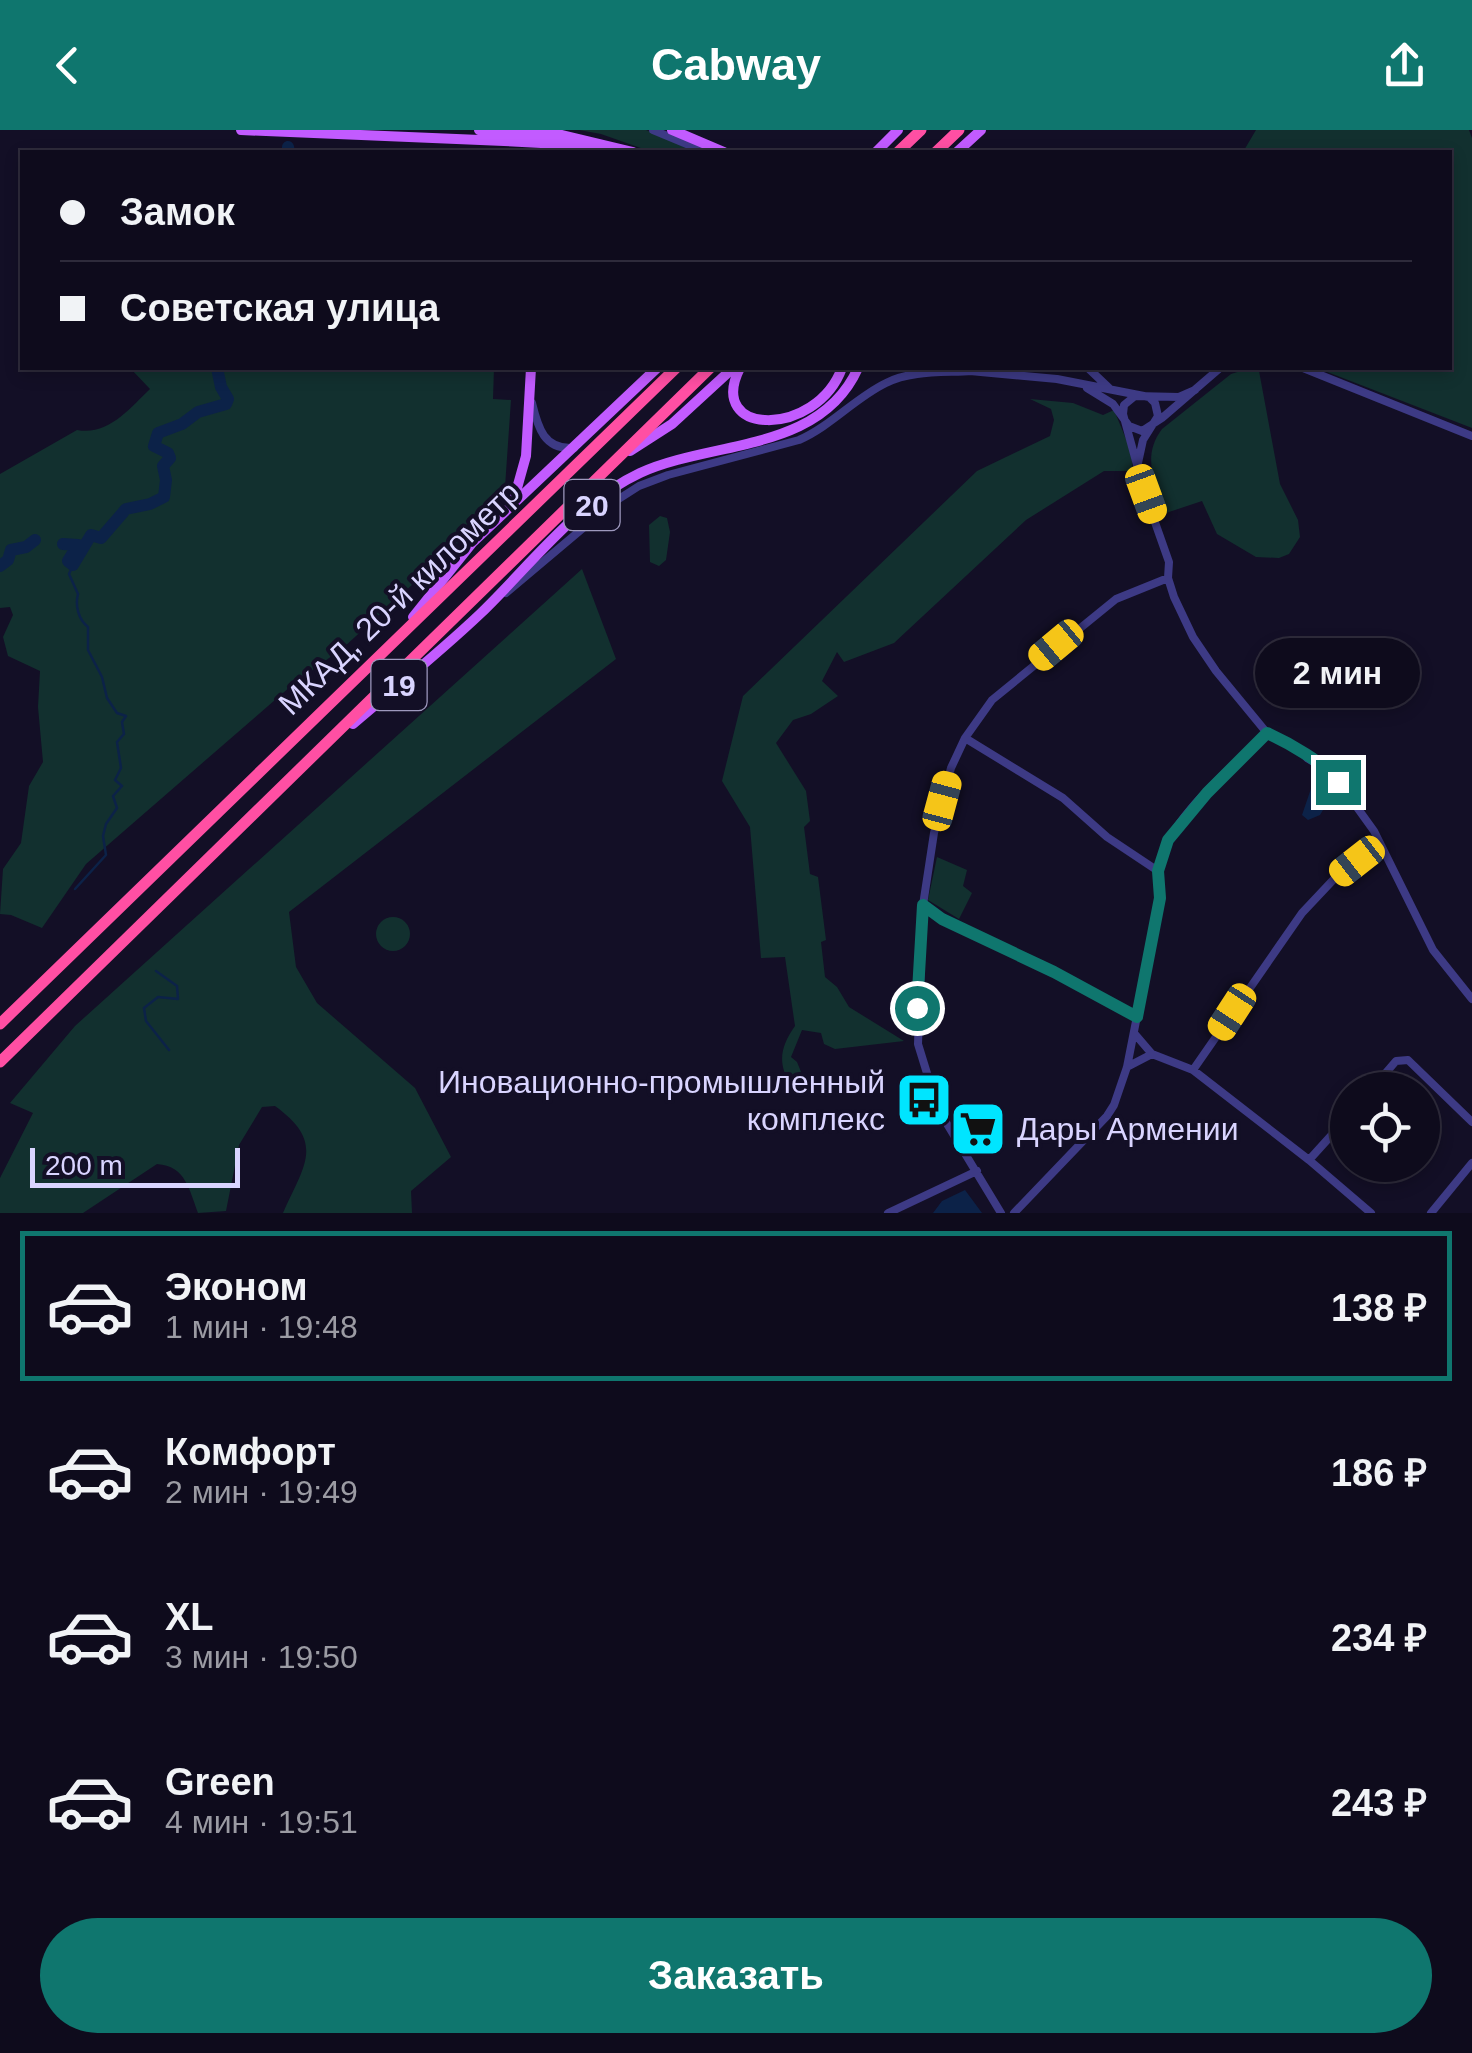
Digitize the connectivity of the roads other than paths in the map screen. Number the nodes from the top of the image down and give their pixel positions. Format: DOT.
graph roads {
  1 [pos="242,130"];
  2 [pos="653,130"];
  3 [pos="672,130"];
  4 [pos="898,130"];
  5 [pos="921,130"];
  6 [pos="959,130"];
  7 [pos="981,130"];
  8 [pos="494,131"];
  9 [pos="480,136"];
  10 [pos="584,147"];
  11 [pos="514,150"];
  12 [pos="568,150"];
  13 [pos="597,150"];
  14 [pos="625,150"];
  15 [pos="701,150"];
  16 [pos="719,150"];
  17 [pos="878,150"];
  18 [pos="900,150"];
  19 [pos="938,150"];
  20 [pos="959,150"];
  21 [pos="532,370"];
  22 [pos="655,370"];
  23 [pos="674,370"];
  24 [pos="708,370"];
  25 [pos="734,370"];
  26 [pos="736,370"];
  27 [pos="841,370"];
  28 [pos="857,370"];
  29 [pos="958,370"];
  30 [pos="1090,370"];
  31 [pos="1218,370"];
  32 [pos="1309,370"];
  33 [pos="972,371"];
  34 [pos="1069,382"];
  35 [pos="1112,390"];
  36 [pos="1196,390"];
  37 [pos="1144,395"];
  38 [pos="531,400"];
  39 [pos="1124,418"];
  40 [pos="1154,424"];
  41 [pos="1472,436"];
  42 [pos="574,448"];
  43 [pos="620,456"];
  44 [pos="1138,468"];
  45 [pos="510,507"];
  46 [pos="1168,578"];
  47 [pos="479,614"];
  48 [pos="402,631"];
  49 [pos="1271,734"];
  50 [pos="965,738"];
  51 [pos="318,753"];
  52 [pos="1380,844"];
  53 [pos="1158,871"];
  54 [pos="923,905"];
  55 [pos="1472,999"];
  56 [pos="1137,1017"];
  57 [pos="0,1024"];
  58 [pos="1134,1033"];
  59 [pos="1152,1054"];
  60 [pos="0,1062"];
  61 [pos="1127,1068"];
  62 [pos="1193,1070"];
  63 [pos="1387,1072"];
  64 [pos="1420,1072"];
  65 [pos="1440,1091"];
  66 [pos="1472,1122"];
  67 [pos="1330,1137"];
  68 [pos="1310,1160"];
  69 [pos="1472,1163"];
  70 [pos="977,1171"];
  71 [pos="888,1213"];
  72 [pos="1001,1213"];
  73 [pos="1014,1213"];
  74 [pos="1371,1213"];
  75 [pos="1430,1213"];
  1 -- 9 [label="main road"];
  2 -- 15 [label="street"];
  3 -- 16 [label="main road"];
  4 -- 17 [label="main road"];
  5 -- 18 [label="highway"];
  6 -- 19 [label="highway"];
  7 -- 20 [label="main road"];
  8 -- 9 [label="main road"];
  8 -- 14 [label="main road"];
  9 -- 10 [label="main road"];
  9 -- 11 [label="main road"];
  10 -- 12 [label="street"];
  10 -- 13 [label="main road"];
  21 -- 38 [label="main road"];
  22 -- 42 [label="main road"];
  23 -- 48 [label="highway, МКАД, 20-й километр"];
  24 -- 43 [label="highway, МКАД, 20-й километр"];
  25 -- 43 [label="main road"];
  26 -- 27 [label="main road"];
  28 -- 47 [label="main road, 20"];
  29 -- 33 [label="street"];
  30 -- 35 [label="street"];
  31 -- 36 [label="street"];
  32 -- 41 [label="street"];
  33 -- 34 [label="street"];
  33 -- 47 [label="street, 19"];
  34 -- 35 [label="street"];
  34 -- 39 [label="street"];
  35 -- 37 [label="street"];
  36 -- 37 [label="street"];
  36 -- 40 [label="street"];
  37 -- 39 [label="street"];
  37 -- 40 [label="street"];
  38 -- 42 [label="street"];
  38 -- 45 [label="main road"];
  39 -- 40 [label="street"];
  39 -- 44 [label="street"];
  40 -- 44 [label="street"];
  42 -- 45 [label="main road"];
  43 -- 51 [label="highway, МКАД, 20-й километр"];
  44 -- 46 [label="street"];
  45 -- 48 [label="main road"];
  46 -- 49 [label="street"];
  46 -- 50 [label="street"];
  47 -- 51 [label="main road, 19"];
  48 -- 57 [label="highway, МКАД, 20-й километр"];
  49 -- 52 [label="street"];
  49 -- 53 [label="street"];
  50 -- 53 [label="street"];
  50 -- 54 [label="street"];
  51 -- 60 [label="highway, МКАД, 20-й километр"];
  52 -- 55 [label="street"];
  52 -- 62 [label="street"];
  53 -- 56 [label="street"];
  54 -- 56 [label="street"];
  54 -- 70 [label="street"];
  56 -- 58 [label="street"];
  58 -- 59 [label="street"];
  58 -- 61 [label="street"];
  59 -- 61 [label="street"];
  59 -- 62 [label="street"];
  61 -- 73 [label="street"];
  62 -- 68 [label="street"];
  63 -- 64 [label="street"];
  65 -- 66 [label="street"];
  67 -- 68 [label="street"];
  68 -- 74 [label="street"];
  69 -- 75 [label="street"];
  70 -- 71 [label="street"];
  70 -- 72 [label="street"];
}
